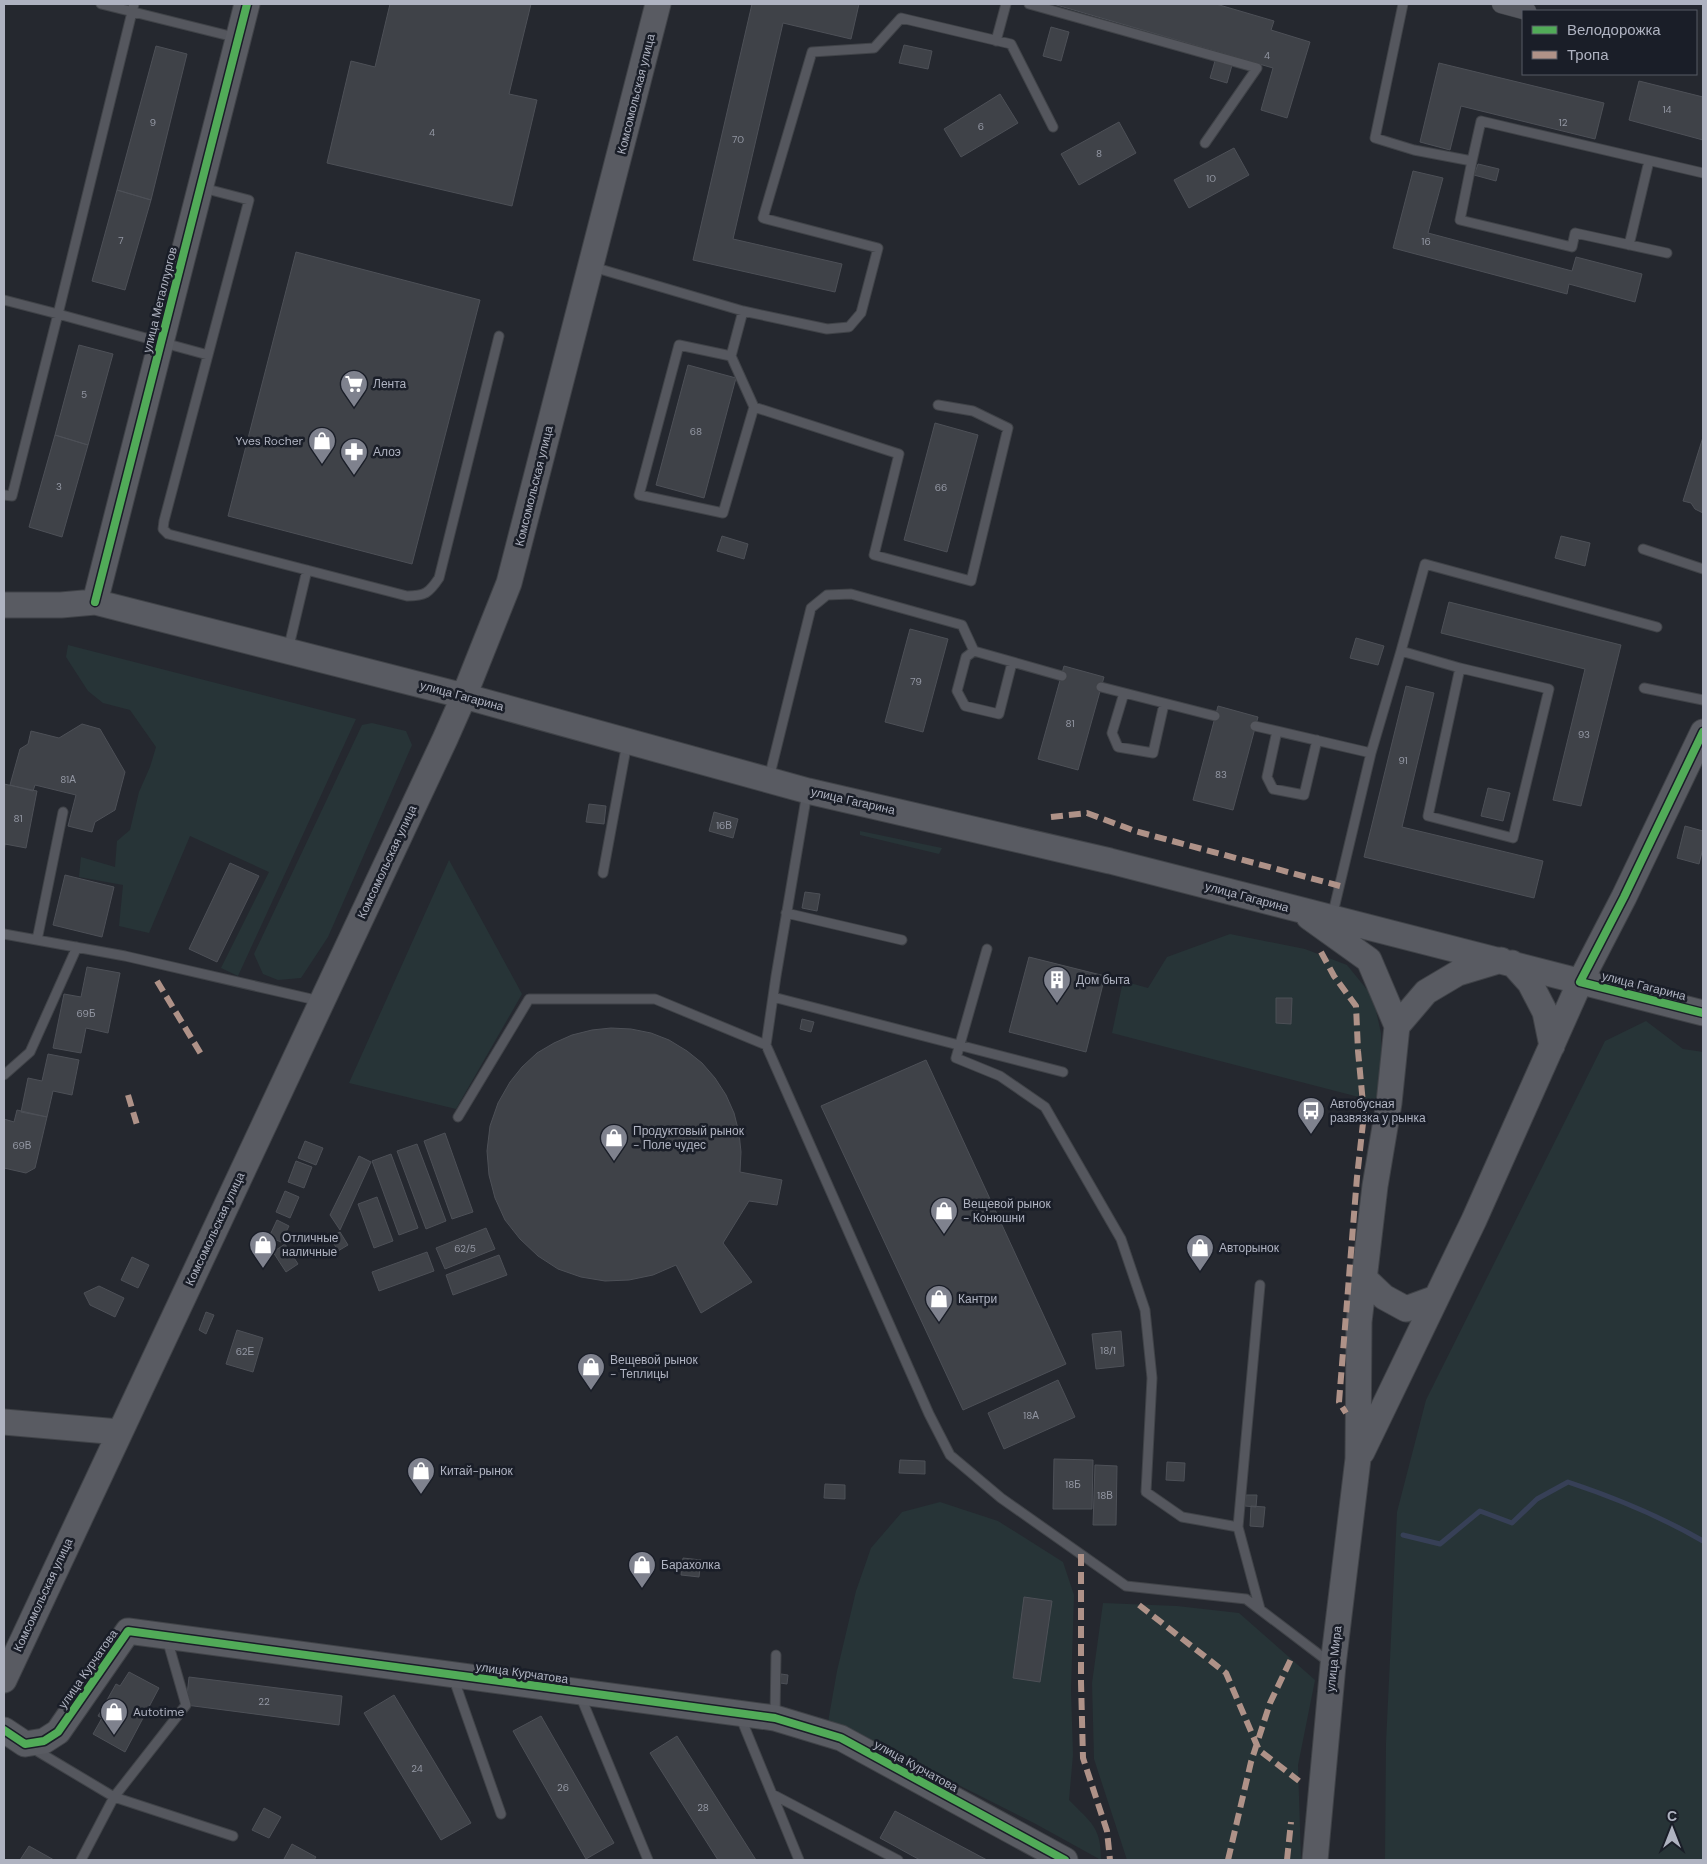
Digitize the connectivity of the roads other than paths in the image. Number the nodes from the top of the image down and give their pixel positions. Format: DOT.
graph roads {
  1 [pos="101,4"];
  2 [pos="247,4"];
  3 [pos="658,4"];
  4 [pos="1006,4"];
  5 [pos="1029,4"];
  6 [pos="1403,4"];
  7 [pos="1501,4"];
  8 [pos="133,8"];
  9 [pos="1523,10"];
  10 [pos="238,38"];
  11 [pos="996,41"];
  12 [pos="1053,127"];
  13 [pos="1205,143"];
  14 [pos="1472,161"];
  15 [pos="1649,161"];
  16 [pos="1703,173"];
  17 [pos="200,187"];
  18 [pos="1629,246"];
  19 [pos="1667,253"];
  20 [pos="590,266"];
  21 [pos="4,300"];
  22 [pos="743,311"];
  23 [pos="58,314"];
  24 [pos="499,336"];
  25 [pos="161,341"];
  26 [pos="208,355"];
  27 [pos="732,356"];
  28 [pos="938,405"];
  29 [pos="754,406"];
  30 [pos="4,495"];
  31 [pos="1643,550"];
  32 [pos="1703,569"];
  33 [pos="307,570"];
  34 [pos="95,602"];
  35 [pos="4,605"];
  36 [pos="1657,626"];
  37 [pos="288,651"];
  38 [pos="974,651"];
  39 [pos="1401,651"];
  40 [pos="1012,662"];
  41 [pos="1460,668"];
  42 [pos="1062,676"];
  43 [pos="1101,687"];
  44 [pos="1644,688"];
  45 [pos="1124,693"];
  46 [pos="464,696"];
  47 [pos="1703,700"];
  48 [pos="1164,704"];
  49 [pos="1216,716"];
  50 [pos="1255,726"];
  51 [pos="1277,731"];
  52 [pos="1703,732"];
  53 [pos="628,740"];
  54 [pos="1317,740"];
  55 [pos="1371,753"];
  56 [pos="768,780"];
  57 [pos="808,791"];
  58 [pos="63,812"];
  59 [pos="603,873"];
  60 [pos="1301,911"];
  61 [pos="786,913"];
  62 [pos="1332,918"];
  63 [pos="4,934"];
  64 [pos="37,940"];
  65 [pos="902,940"];
  66 [pos="78,946"];
  67 [pos="987,948"];
  68 [pos="1506,962"];
  69 [pos="1580,982"];
  70 [pos="773,997"];
  71 [pos="321,1001"];
  72 [pos="1703,1013"];
  73 [pos="1397,1026"];
  74 [pos="766,1045"];
  75 [pos="958,1045"];
  76 [pos="1552,1046"];
  77 [pos="1063,1072"];
  78 [pos="4,1075"];
  79 [pos="458,1117"];
  80 [pos="1365,1279"];
  81 [pos="1260,1285"];
  82 [pos="1436,1298"];
  83 [pos="4,1422"];
  84 [pos="119,1432"];
  85 [pos="1358,1459"];
  86 [pos="1238,1528"];
  87 [pos="1260,1609"];
  88 [pos="166,1636"];
  89 [pos="776,1655"];
  90 [pos="1333,1665"];
  91 [pos="452,1675"];
  92 [pos="4,1680"];
  93 [pos="579,1692"];
  94 [pos="739,1714"];
  95 [pos="775,1718"];
  96 [pos="4,1730"];
  97 [pos="25,1744"];
  98 [pos="772,1794"];
  99 [pos="114,1797"];
  100 [pos="501,1814"];
  101 [pos="233,1836"];
  102 [pos="81,1860"];
  103 [pos="648,1860"];
  104 [pos="799,1860"];
  105 [pos="898,1860"];
  106 [pos="1065,1860"];
  107 [pos="1315,1860"];
  1 -- 8 [label="lane"];
  2 -- 10 [label="main road, улица Металлургов"];
  3 -- 20 [label="main road, Комсомольская улица"];
  4 -- 11 [label="lane"];
  5 -- 13 [label="lane"];
  6 -- 14 [label="lane"];
  7 -- 9 [label="street"];
  8 -- 10 [label="lane"];
  8 -- 23 [label="lane"];
  10 -- 17 [label="main road, улица Металлургов"];
  11 -- 12 [label="lane"];
  11 -- 22 [label="lane"];
  14 -- 15 [label="lane"];
  14 -- 18 [label="lane"];
  15 -- 16 [label="lane"];
  15 -- 18 [label="lane"];
  17 -- 25 [label="main road, улица Металлургов"];
  17 -- 26 [label="lane"];
  18 -- 19 [label="lane"];
  20 -- 22 [label="lane"];
  20 -- 46 [label="main road, Комсомольская улица"];
  21 -- 23 [label="lane"];
  22 -- 27 [label="lane"];
  23 -- 25 [label="lane"];
  23 -- 30 [label="lane"];
  24 -- 33 [label="lane"];
  25 -- 26 [label="lane"];
  25 -- 34 [label="main road, улица Металлургов"];
  26 -- 33 [label="lane"];
  27 -- 29 [label="lane"];
  27 -- 29 [label="lane"];
  28 -- 29 [label="lane"];
  31 -- 32 [label="lane"];
  33 -- 37 [label="lane"];
  34 -- 35 [label="main road, улица Гагарина"];
  34 -- 37 [label="main road, улица Гагарина"];
  36 -- 39 [label="lane"];
  37 -- 46 [label="main road, улица Гагарина"];
  38 -- 40 [label="lane"];
  38 -- 40 [label="lane"];
  38 -- 56 [label="lane"];
  39 -- 41 [label="lane"];
  39 -- 55 [label="lane"];
  40 -- 42 [label="lane"];
  41 -- 41 [label="lane"];
  43 -- 45 [label="lane"];
  44 -- 47 [label="lane"];
  45 -- 48 [label="lane"];
  45 -- 48 [label="lane"];
  46 -- 53 [label="main road, улица Гагарина"];
  46 -- 71 [label="main road, Комсомольская улица"];
  48 -- 49 [label="lane"];
  50 -- 51 [label="lane"];
  51 -- 54 [label="lane"];
  51 -- 54 [label="lane"];
  52 -- 69 [label="main road"];
  53 -- 56 [label="main road, улица Гагарина"];
  53 -- 59 [label="lane"];
  54 -- 55 [label="lane"];
  55 -- 62 [label="lane"];
  56 -- 57 [label="main road, улица Гагарина"];
  57 -- 60 [label="main road, улица Гагарина"];
  57 -- 61 [label="lane"];
  58 -- 64 [label="lane"];
  60 -- 62 [label="main road, улица Гагарина"];
  60 -- 73 [label="main road"];
  61 -- 65 [label="lane"];
  61 -- 70 [label="lane"];
  62 -- 68 [label="main road, улица Гагарина"];
  63 -- 64 [label="lane"];
  64 -- 66 [label="lane"];
  66 -- 71 [label="lane"];
  66 -- 78 [label="lane"];
  67 -- 75 [label="lane"];
  68 -- 69 [label="main road, улица Гагарина"];
  68 -- 73 [label="main road"];
  68 -- 76 [label="main road"];
  69 -- 72 [label="main road, улица Гагарина"];
  69 -- 76 [label="main road"];
  70 -- 74 [label="lane"];
  70 -- 75 [label="lane"];
  71 -- 84 [label="main road, Комсомольская улица"];
  73 -- 80 [label="main road"];
  74 -- 79 [label="lane"];
  74 -- 87 [label="lane"];
  75 -- 77 [label="lane"];
  75 -- 86 [label="lane"];
  76 -- 82 [label="main road"];
  80 -- 82 [label="main road"];
  80 -- 85 [label="main road"];
  81 -- 86 [label="lane"];
  82 -- 85 [label="main road"];
  83 -- 84 [label="main road"];
  84 -- 92 [label="main road, Комсомольская улица"];
  85 -- 90 [label="main road, улица Мира"];
  86 -- 87 [label="lane"];
  87 -- 90 [label="lane"];
  88 -- 91 [label="main road, улица Курчатова"];
  88 -- 97 [label="main road, улица Курчатова"];
  88 -- 99 [label="lane"];
  89 -- 95 [label="lane"];
  90 -- 107 [label="main road, улица Мира"];
  91 -- 93 [label="main road, улица Курчатова"];
  91 -- 100 [label="lane"];
  93 -- 94 [label="main road, улица Курчатова"];
  93 -- 103 [label="lane"];
  94 -- 95 [label="main road, улица Курчатова"];
  94 -- 98 [label="lane"];
  95 -- 106 [label="main road, улица Курчатова"];
  96 -- 97 [label="main road"];
  97 -- 99 [label="lane"];
  98 -- 104 [label="lane"];
  98 -- 105 [label="lane"];
  99 -- 101 [label="lane"];
  99 -- 102 [label="lane"];
}
